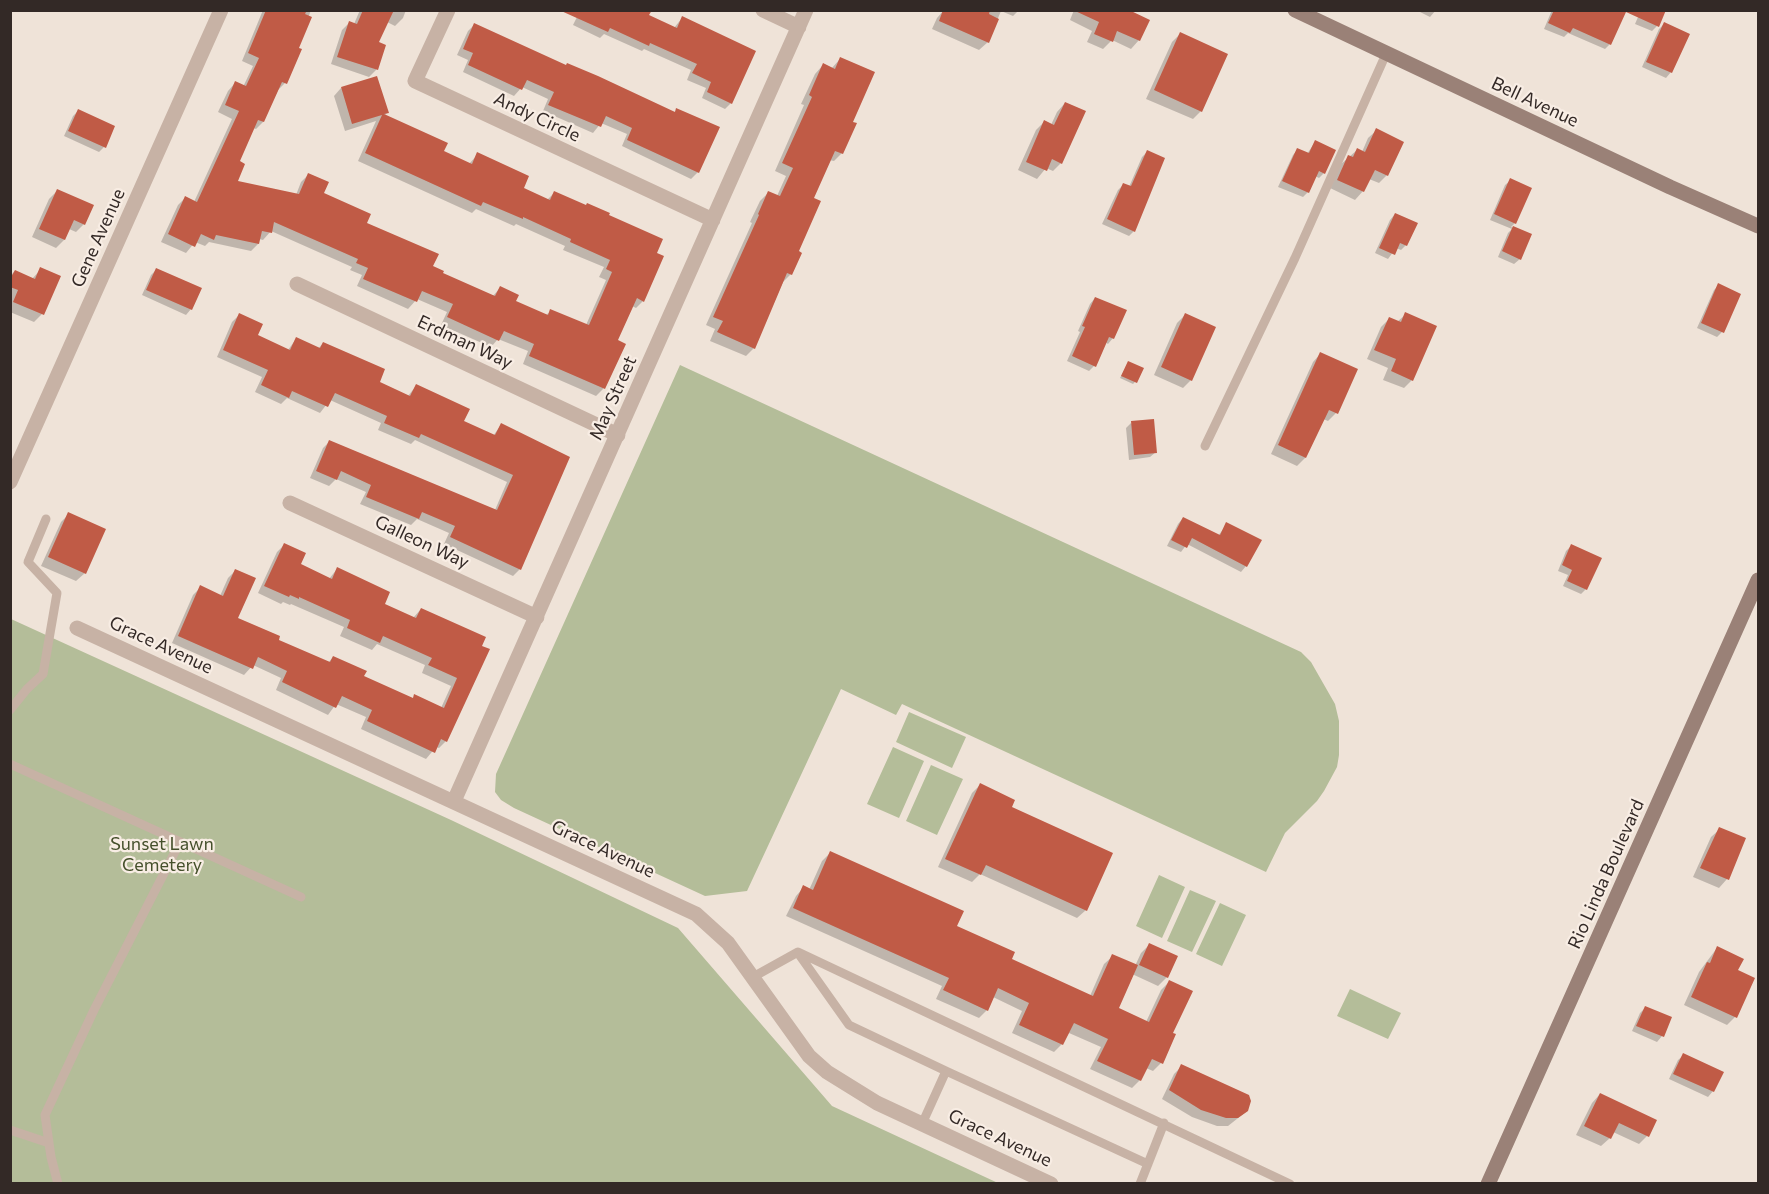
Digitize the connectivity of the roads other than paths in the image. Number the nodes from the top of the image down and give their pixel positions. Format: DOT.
graph roads {
  1 [pos="221,10"];
  2 [pos="448,10"];
  3 [pos="763,10"];
  4 [pos="806,10"];
  5 [pos="1295,10"];
  6 [pos="799,27"];
  7 [pos="1386,54"];
  8 [pos="713,220"];
  9 [pos="1758,226"];
  10 [pos="297,284"];
  11 [pos="618,435"];
  12 [pos="1206,446"];
  13 [pos="10,482"];
  14 [pos="290,503"];
  15 [pos="46,519"];
  16 [pos="1758,580"];
  17 [pos="537,617"];
  18 [pos="77,628"];
  19 [pos="10,710"];
  20 [pos="10,764"];
  21 [pos="454,801"];
  22 [pos="180,842"];
  23 [pos="301,897"];
  24 [pos="798,952"];
  25 [pos="753,977"];
  26 [pos="946,1071"];
  27 [pos="1164,1123"];
  28 [pos="922,1124"];
  29 [pos="10,1130"];
  30 [pos="49,1143"];
  31 [pos="1148,1164"];
  32 [pos="58,1184"];
  33 [pos="1051,1184"];
  34 [pos="1140,1184"];
  35 [pos="1290,1184"];
  36 [pos="1488,1184"];
  1 -- 13 [label="street, Gene Avenue"];
  2 -- 8 [label="street, Andy Circle"];
  3 -- 6 [label="street"];
  4 -- 6 [label="street, May Street"];
  5 -- 7 [label="main road, Bell Avenue"];
  6 -- 8 [label="street, May Street"];
  7 -- 9 [label="main road, Bell Avenue"];
  7 -- 12 [label="lane"];
  8 -- 11 [label="street, May Street"];
  10 -- 11 [label="street, Erdman Way"];
  11 -- 17 [label="street, May Street"];
  14 -- 17 [label="street, Galleon Way"];
  15 -- 19 [label="lane"];
  16 -- 36 [label="main road, Rio Linda Boulevard"];
  17 -- 21 [label="street, May Street"];
  18 -- 21 [label="street, Grace Avenue"];
  20 -- 22 [label="lane"];
  21 -- 25 [label="street, Grace Avenue"];
  22 -- 23 [label="lane"];
  22 -- 30 [label="lane"];
  24 -- 25 [label="lane"];
  24 -- 26 [label="lane"];
  24 -- 27 [label="lane"];
  25 -- 28 [label="street, Grace Avenue"];
  26 -- 28 [label="lane"];
  26 -- 31 [label="lane"];
  27 -- 31 [label="lane"];
  27 -- 35 [label="lane"];
  28 -- 33 [label="street, Grace Avenue"];
  29 -- 30 [label="lane"];
  30 -- 32 [label="lane"];
  31 -- 34 [label="lane"];
}
